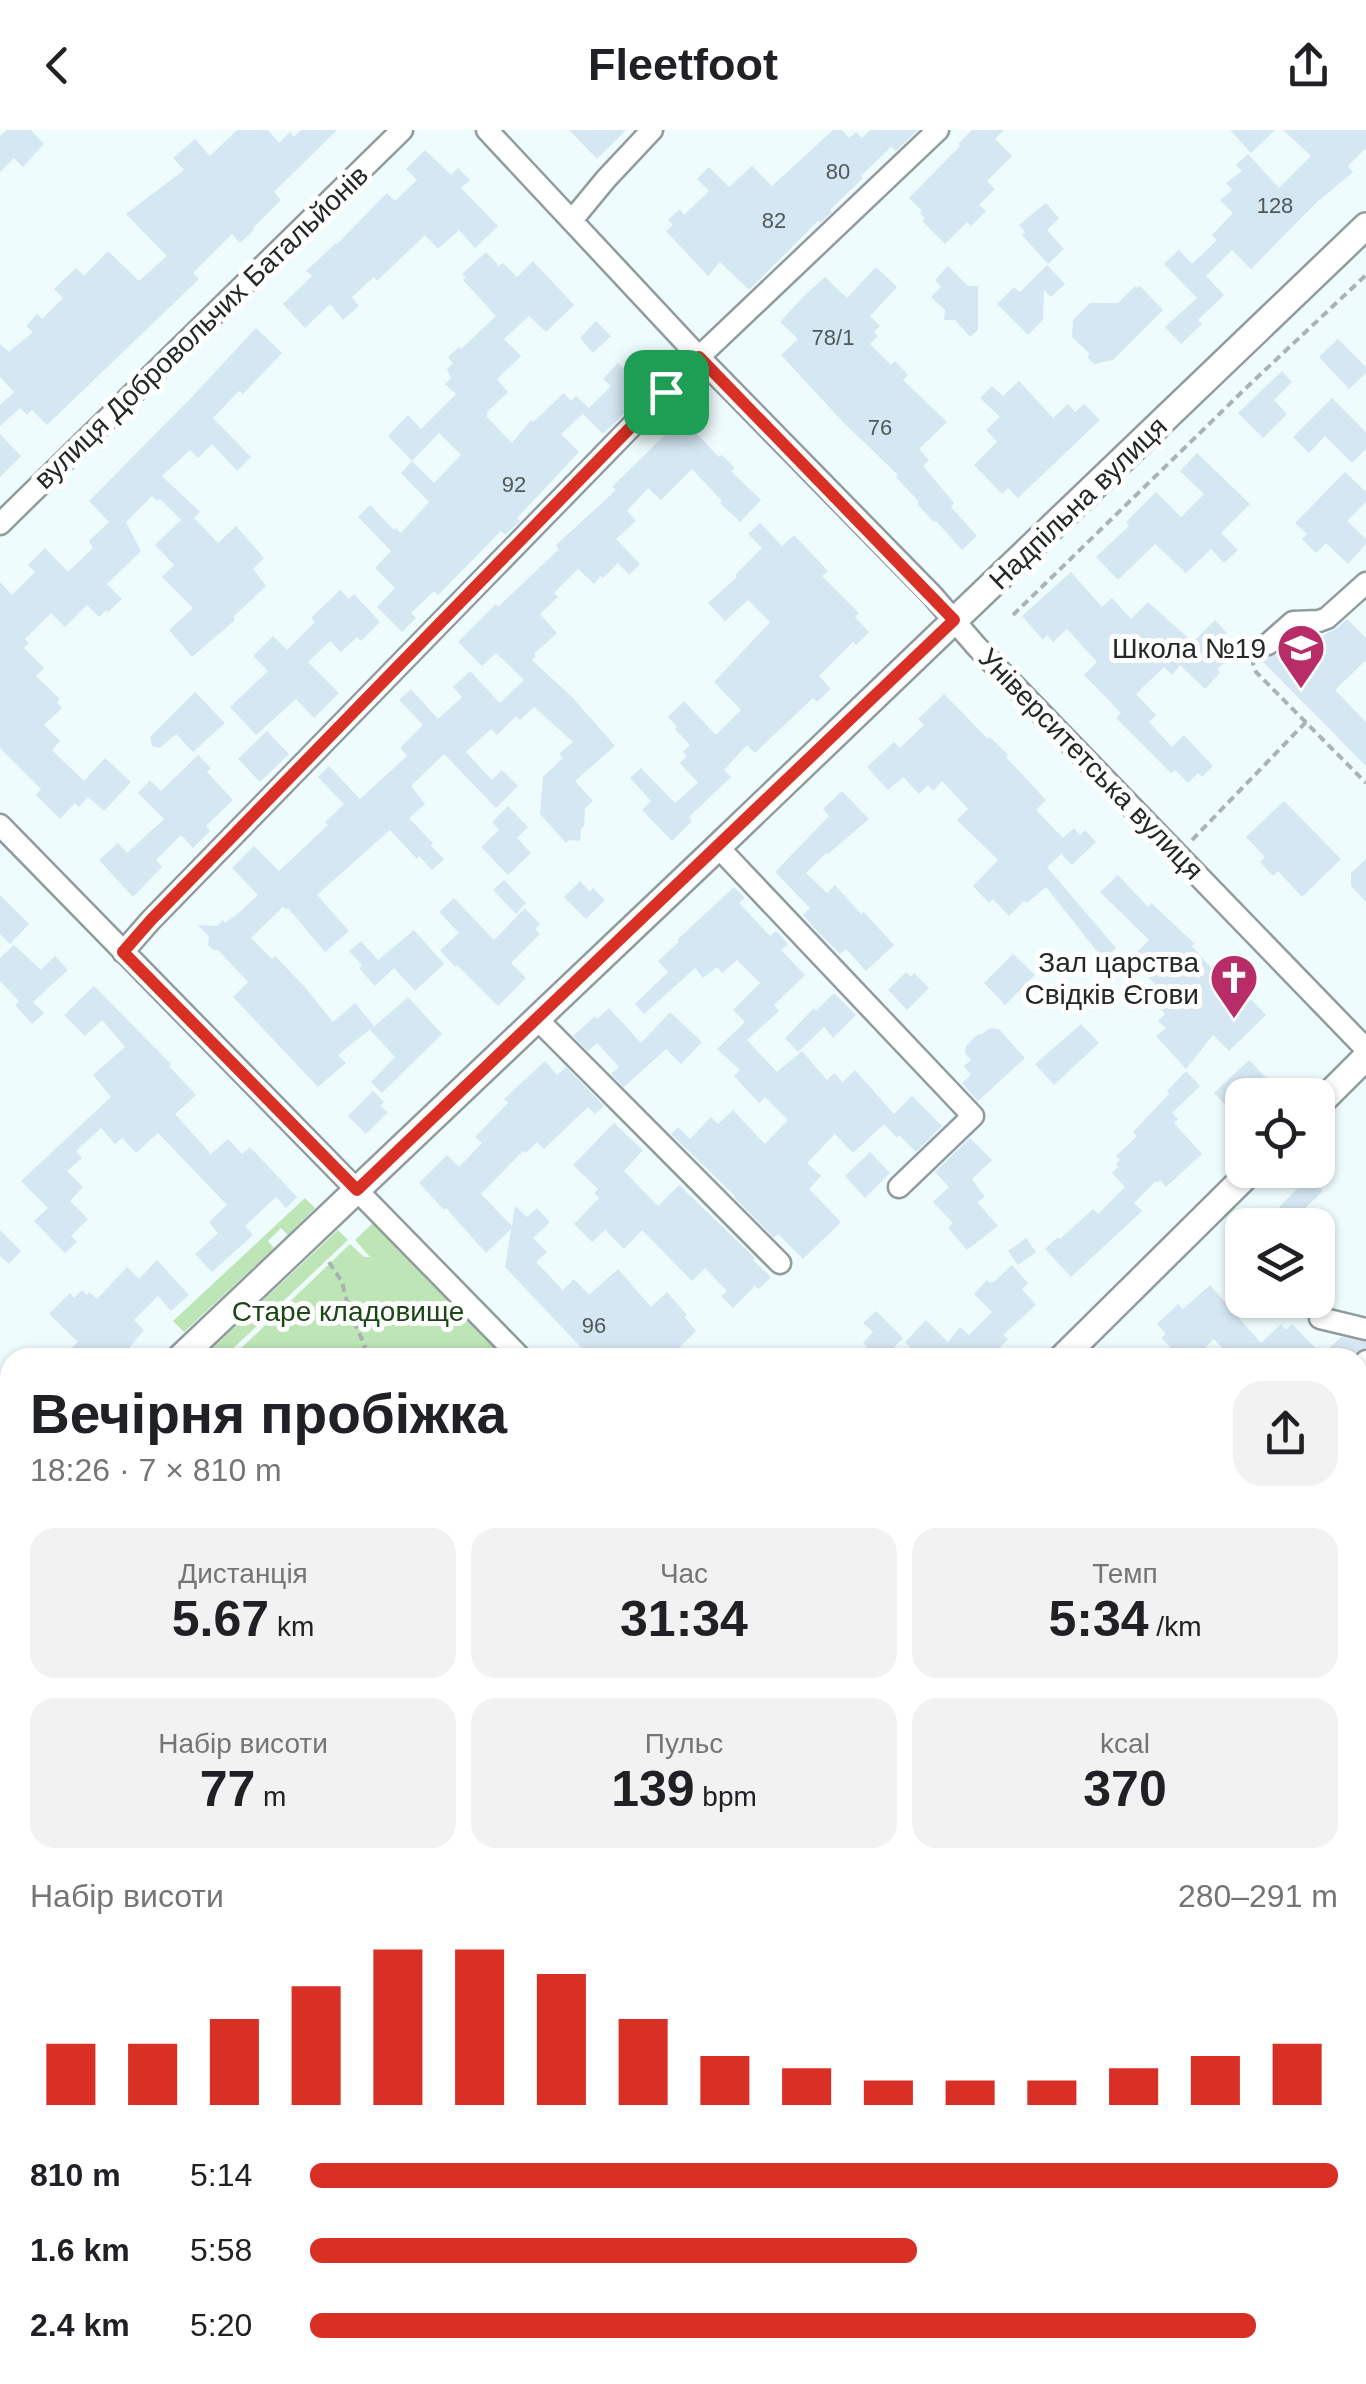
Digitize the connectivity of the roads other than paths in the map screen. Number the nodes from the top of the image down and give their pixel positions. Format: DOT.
graph roads {
  1 [pos="402,130"];
  2 [pos="487,130"];
  3 [pos="652,130"];
  4 [pos="938,130"];
  5 [pos="572,219"];
  6 [pos="1366,226"];
  7 [pos="699,357"];
  8 [pos="0,524"];
  9 [pos="1366,583"];
  10 [pos="954,620"];
  11 [pos="1268,644"];
  12 [pos="0,825"];
  13 [pos="718,847"];
  14 [pos="123,952"];
  15 [pos="536,1019"];
  16 [pos="1366,1049"];
  17 [pos="1366,1057"];
  18 [pos="1335,1088"];
  19 [pos="899,1187"];
  20 [pos="1234,1188"];
  21 [pos="357,1190"];
  22 [pos="780,1263"];
  23 [pos="1320,1318"];
  24 [pos="1366,1329"];
  25 [pos="191,1348"];
  26 [pos="511,1348"];
  27 [pos="1072,1348"];
  1 -- 8 [label="street, вулиця Добровольчих Батальйонів"];
  2 -- 5 [label="street, Університетська вулиця"];
  3 -- 5 [label="street"];
  4 -- 7 [label="street"];
  5 -- 7 [label="street, Університетська вулиця"];
  6 -- 10 [label="main road, Надпільна вулиця"];
  7 -- 10 [label="street, Університетська вулиця"];
  7 -- 14 [label="street"];
  9 -- 11 [label="street"];
  10 -- 13 [label="main road, Надпільна вулиця"];
  10 -- 16 [label="street, Університетська вулиця"];
  12 -- 14 [label="street"];
  13 -- 15 [label="main road, Надпільна вулиця"];
  13 -- 19 [label="street"];
  14 -- 21 [label="street"];
  15 -- 21 [label="main road, Надпільна вулиця"];
  15 -- 22 [label="street"];
  17 -- 18 [label="main road"];
  20 -- 27 [label="main road"];
  21 -- 25 [label="main road, Надпільна вулиця"];
  21 -- 26 [label="street"];
  23 -- 24 [label="street"];
}
